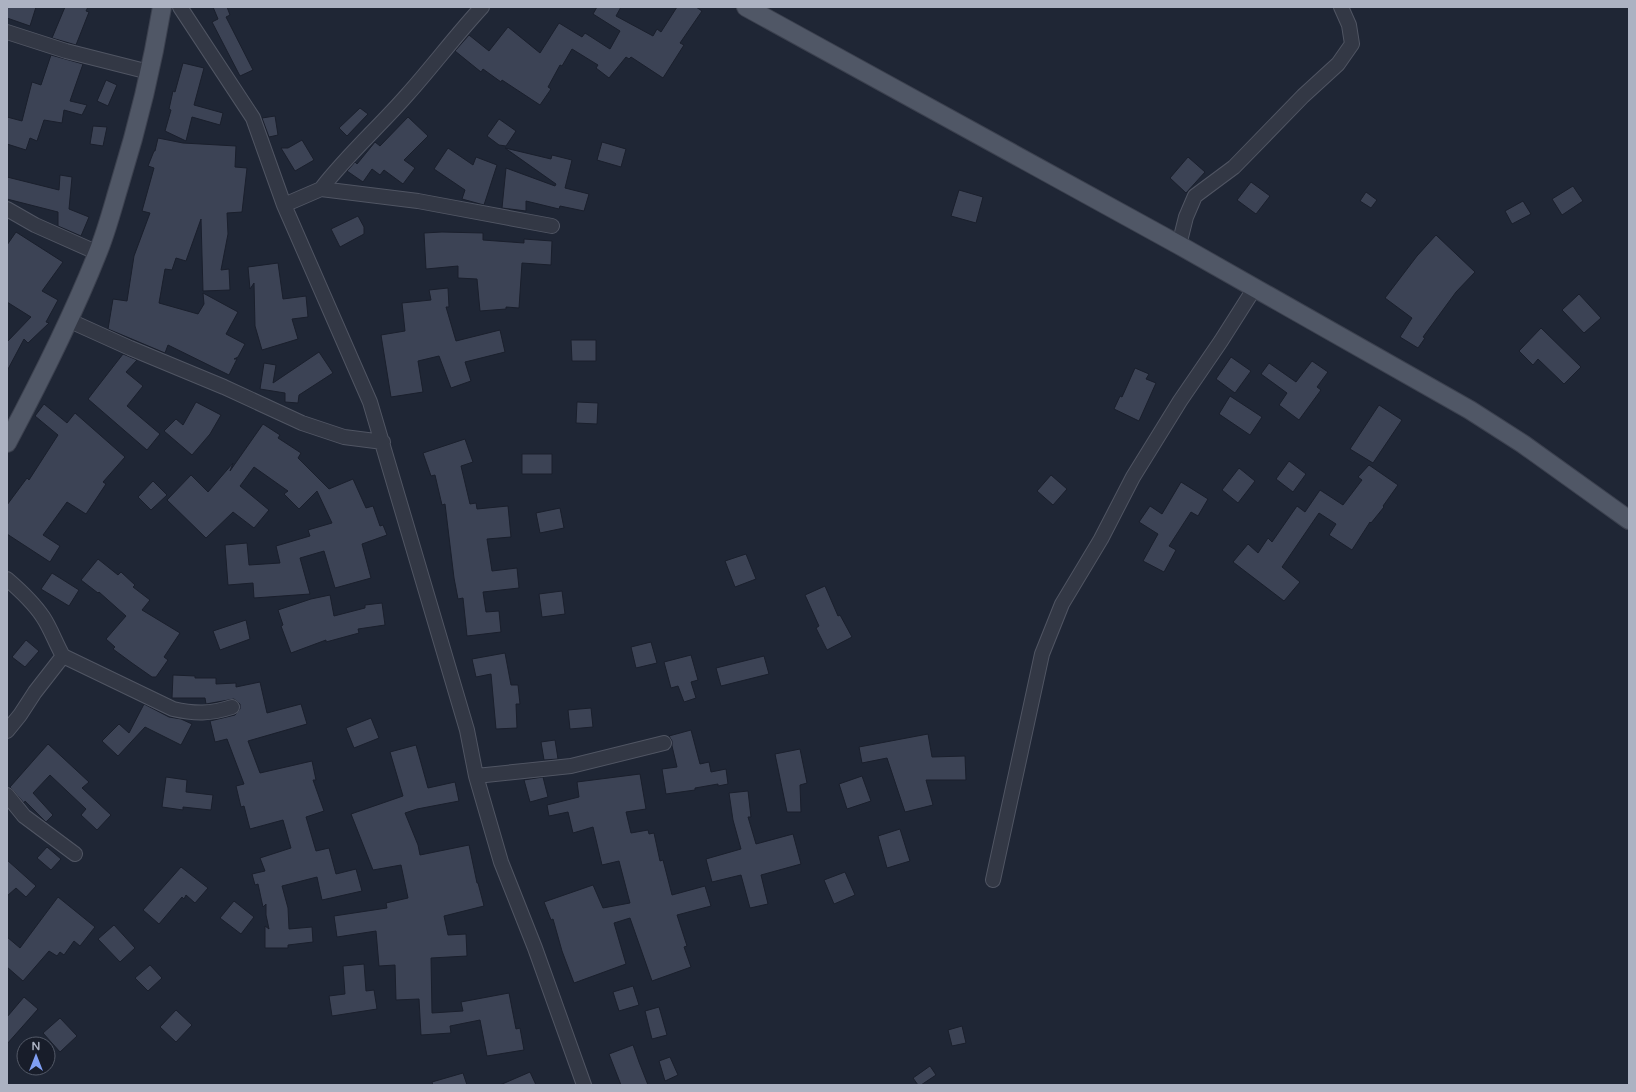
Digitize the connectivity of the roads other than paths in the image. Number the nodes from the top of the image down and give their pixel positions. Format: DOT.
graph roads {
  1 [pos="162,7"];
  2 [pos="180,7"];
  3 [pos="482,7"];
  4 [pos="746,7"];
  5 [pos="1341,7"];
  6 [pos="7,32"];
  7 [pos="149,72"];
  8 [pos="321,189"];
  9 [pos="284,205"];
  10 [pos="7,209"];
  11 [pos="552,226"];
  12 [pos="1179,245"];
  13 [pos="98,253"];
  14 [pos="1254,289"];
  15 [pos="68,320"];
  16 [pos="383,442"];
  17 [pos="7,443"];
  18 [pos="1629,520"];
  19 [pos="7,579"];
  20 [pos="63,656"];
  21 [pos="232,707"];
  22 [pos="7,731"];
  23 [pos="664,743"];
  24 [pos="476,776"];
  25 [pos="7,795"];
  26 [pos="75,854"];
  27 [pos="993,880"];
  28 [pos="584,1085"];
  1 -- 7 [label="main road"];
  2 -- 9 [label="street"];
  3 -- 8 [label="street"];
  4 -- 12 [label="main road"];
  5 -- 12 [label="street"];
  6 -- 7 [label="street"];
  7 -- 13 [label="main road"];
  8 -- 9 [label="street"];
  8 -- 11 [label="street"];
  9 -- 16 [label="street"];
  10 -- 13 [label="street"];
  12 -- 14 [label="main road"];
  13 -- 15 [label="main road"];
  14 -- 18 [label="main road"];
  14 -- 27 [label="street"];
  15 -- 16 [label="street"];
  15 -- 17 [label="main road"];
  16 -- 24 [label="street"];
  19 -- 20 [label="street"];
  20 -- 21 [label="street"];
  20 -- 22 [label="street"];
  23 -- 24 [label="street"];
  24 -- 28 [label="street"];
  25 -- 26 [label="street"];
}
